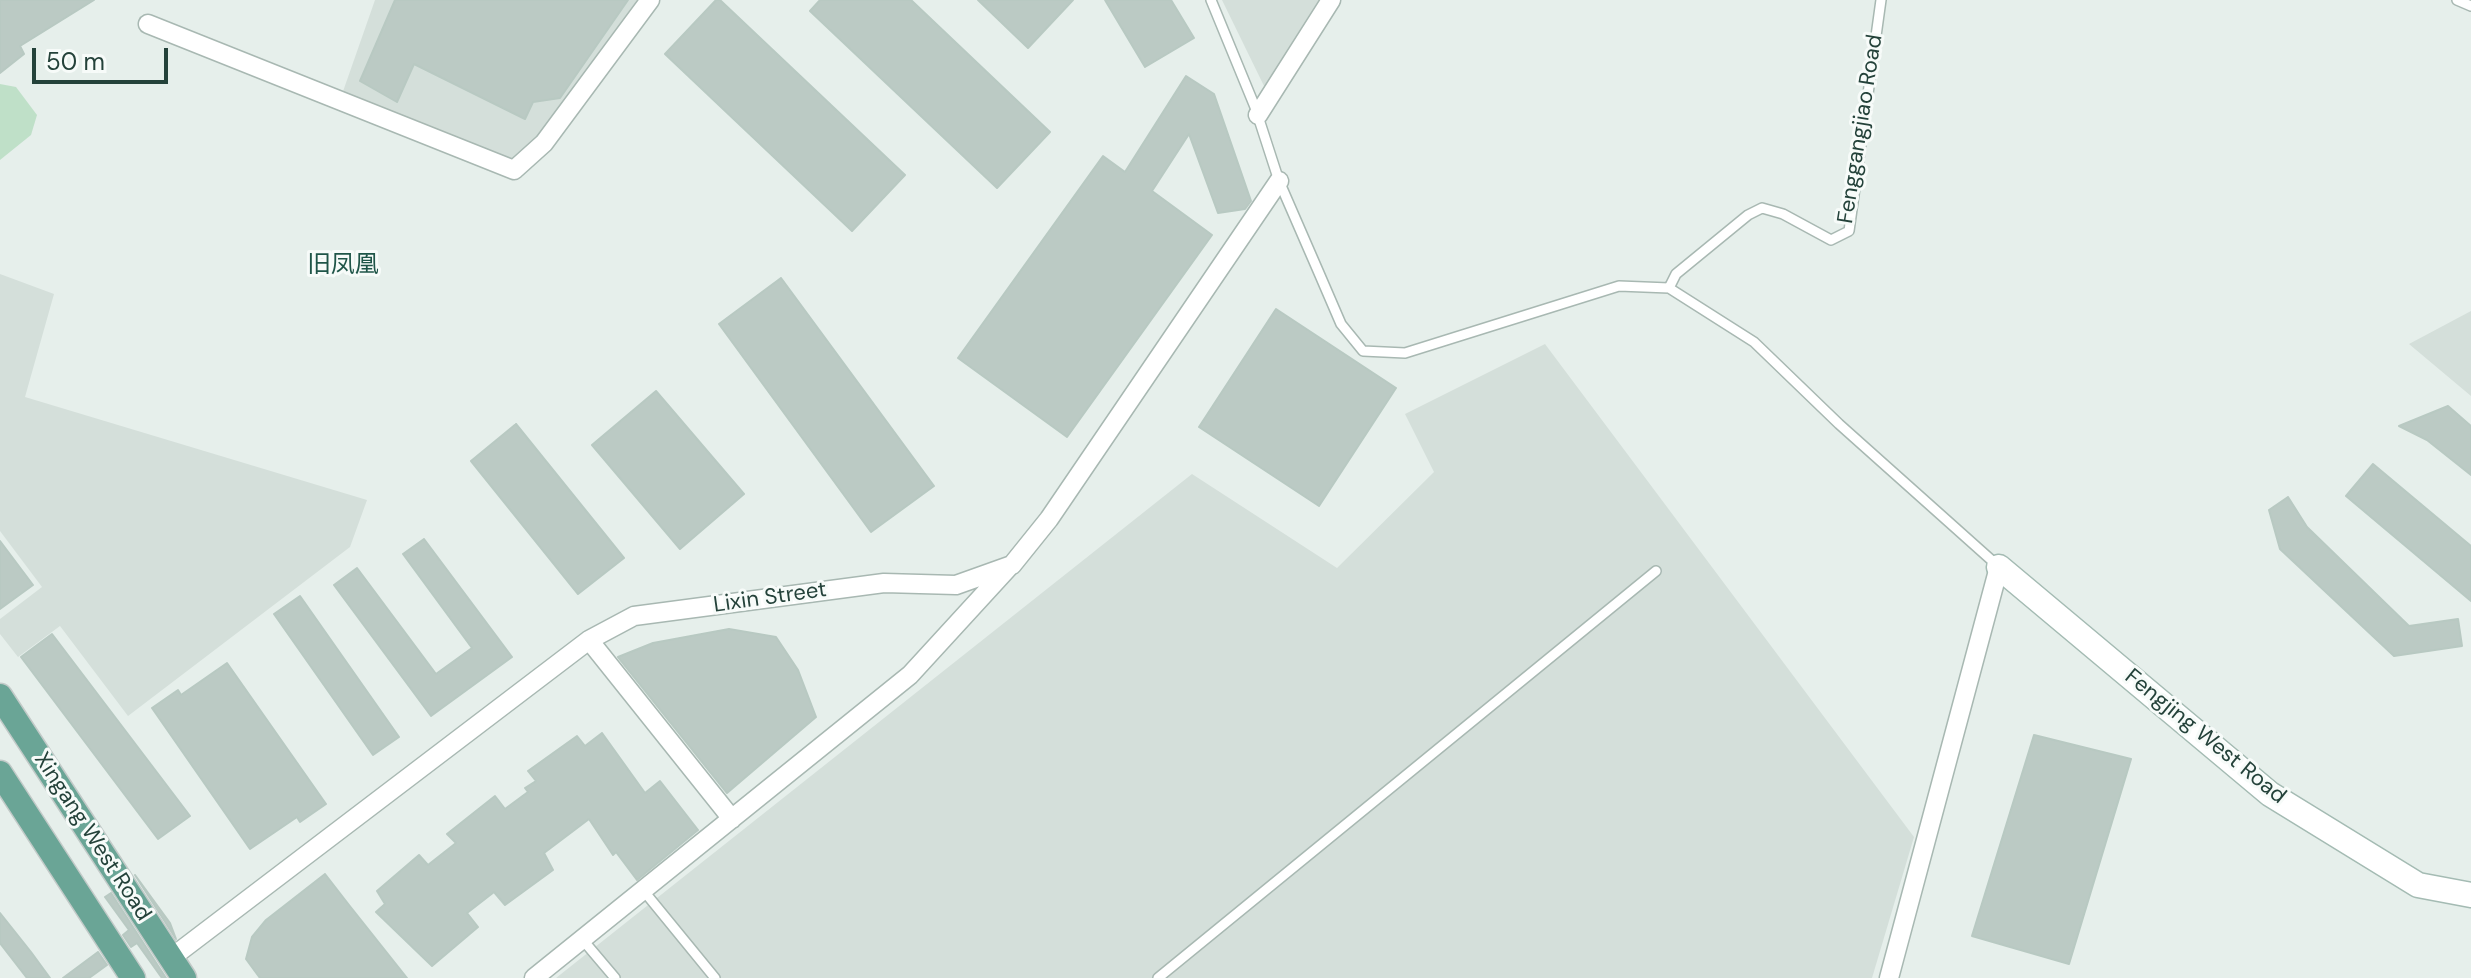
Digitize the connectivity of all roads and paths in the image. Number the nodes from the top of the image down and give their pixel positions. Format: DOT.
graph roads {
  1 [pos="650,0"];
  2 [pos="1211,0"];
  3 [pos="1331,0"];
  4 [pos="1881,0"];
  5 [pos="2457,0"];
  6 [pos="2471,6"];
  7 [pos="148,24"];
  8 [pos="1258,115"];
  9 [pos="1279,181"];
  10 [pos="1669,288"];
  11 [pos="1012,565"];
  12 [pos="1999,567"];
  13 [pos="1656,571"];
  14 [pos="589,640"];
  15 [pos="0,696"];
  16 [pos="0,773"];
  17 [pos="732,819"];
  18 [pos="643,890"];
  19 [pos="2471,895"];
  20 [pos="582,939"];
  21 [pos="177,968"];
  22 [pos="133,978"];
  23 [pos="534,978"];
  24 [pos="615,978"];
  25 [pos="715,978"];
  26 [pos="1158,978"];
  27 [pos="1889,978"];
  1 -- 7 [label="street"];
  2 -- 8 [label="lane"];
  3 -- 8 [label="street"];
  4 -- 10 [label="lane, Fenggangjiao Road"];
  5 -- 6 [label="lane"];
  8 -- 9 [label="lane"];
  9 -- 10 [label="lane"];
  9 -- 11 [label="street"];
  10 -- 12 [label="lane"];
  11 -- 14 [label="street, Lixin Street"];
  11 -- 17 [label="street"];
  12 -- 19 [label="street, Fengjing West Road"];
  12 -- 27 [label="street"];
  13 -- 26 [label="lane"];
  14 -- 17 [label="street"];
  14 -- 21 [label="street, Lixin Street"];
  15 -- 21 [label="main road, Xingang West Road"];
  16 -- 22 [label="main road, Xingang West Road"];
  17 -- 18 [label="street"];
  18 -- 20 [label="street"];
  18 -- 25 [label="lane"];
  20 -- 23 [label="street"];
  20 -- 24 [label="lane"];
}
